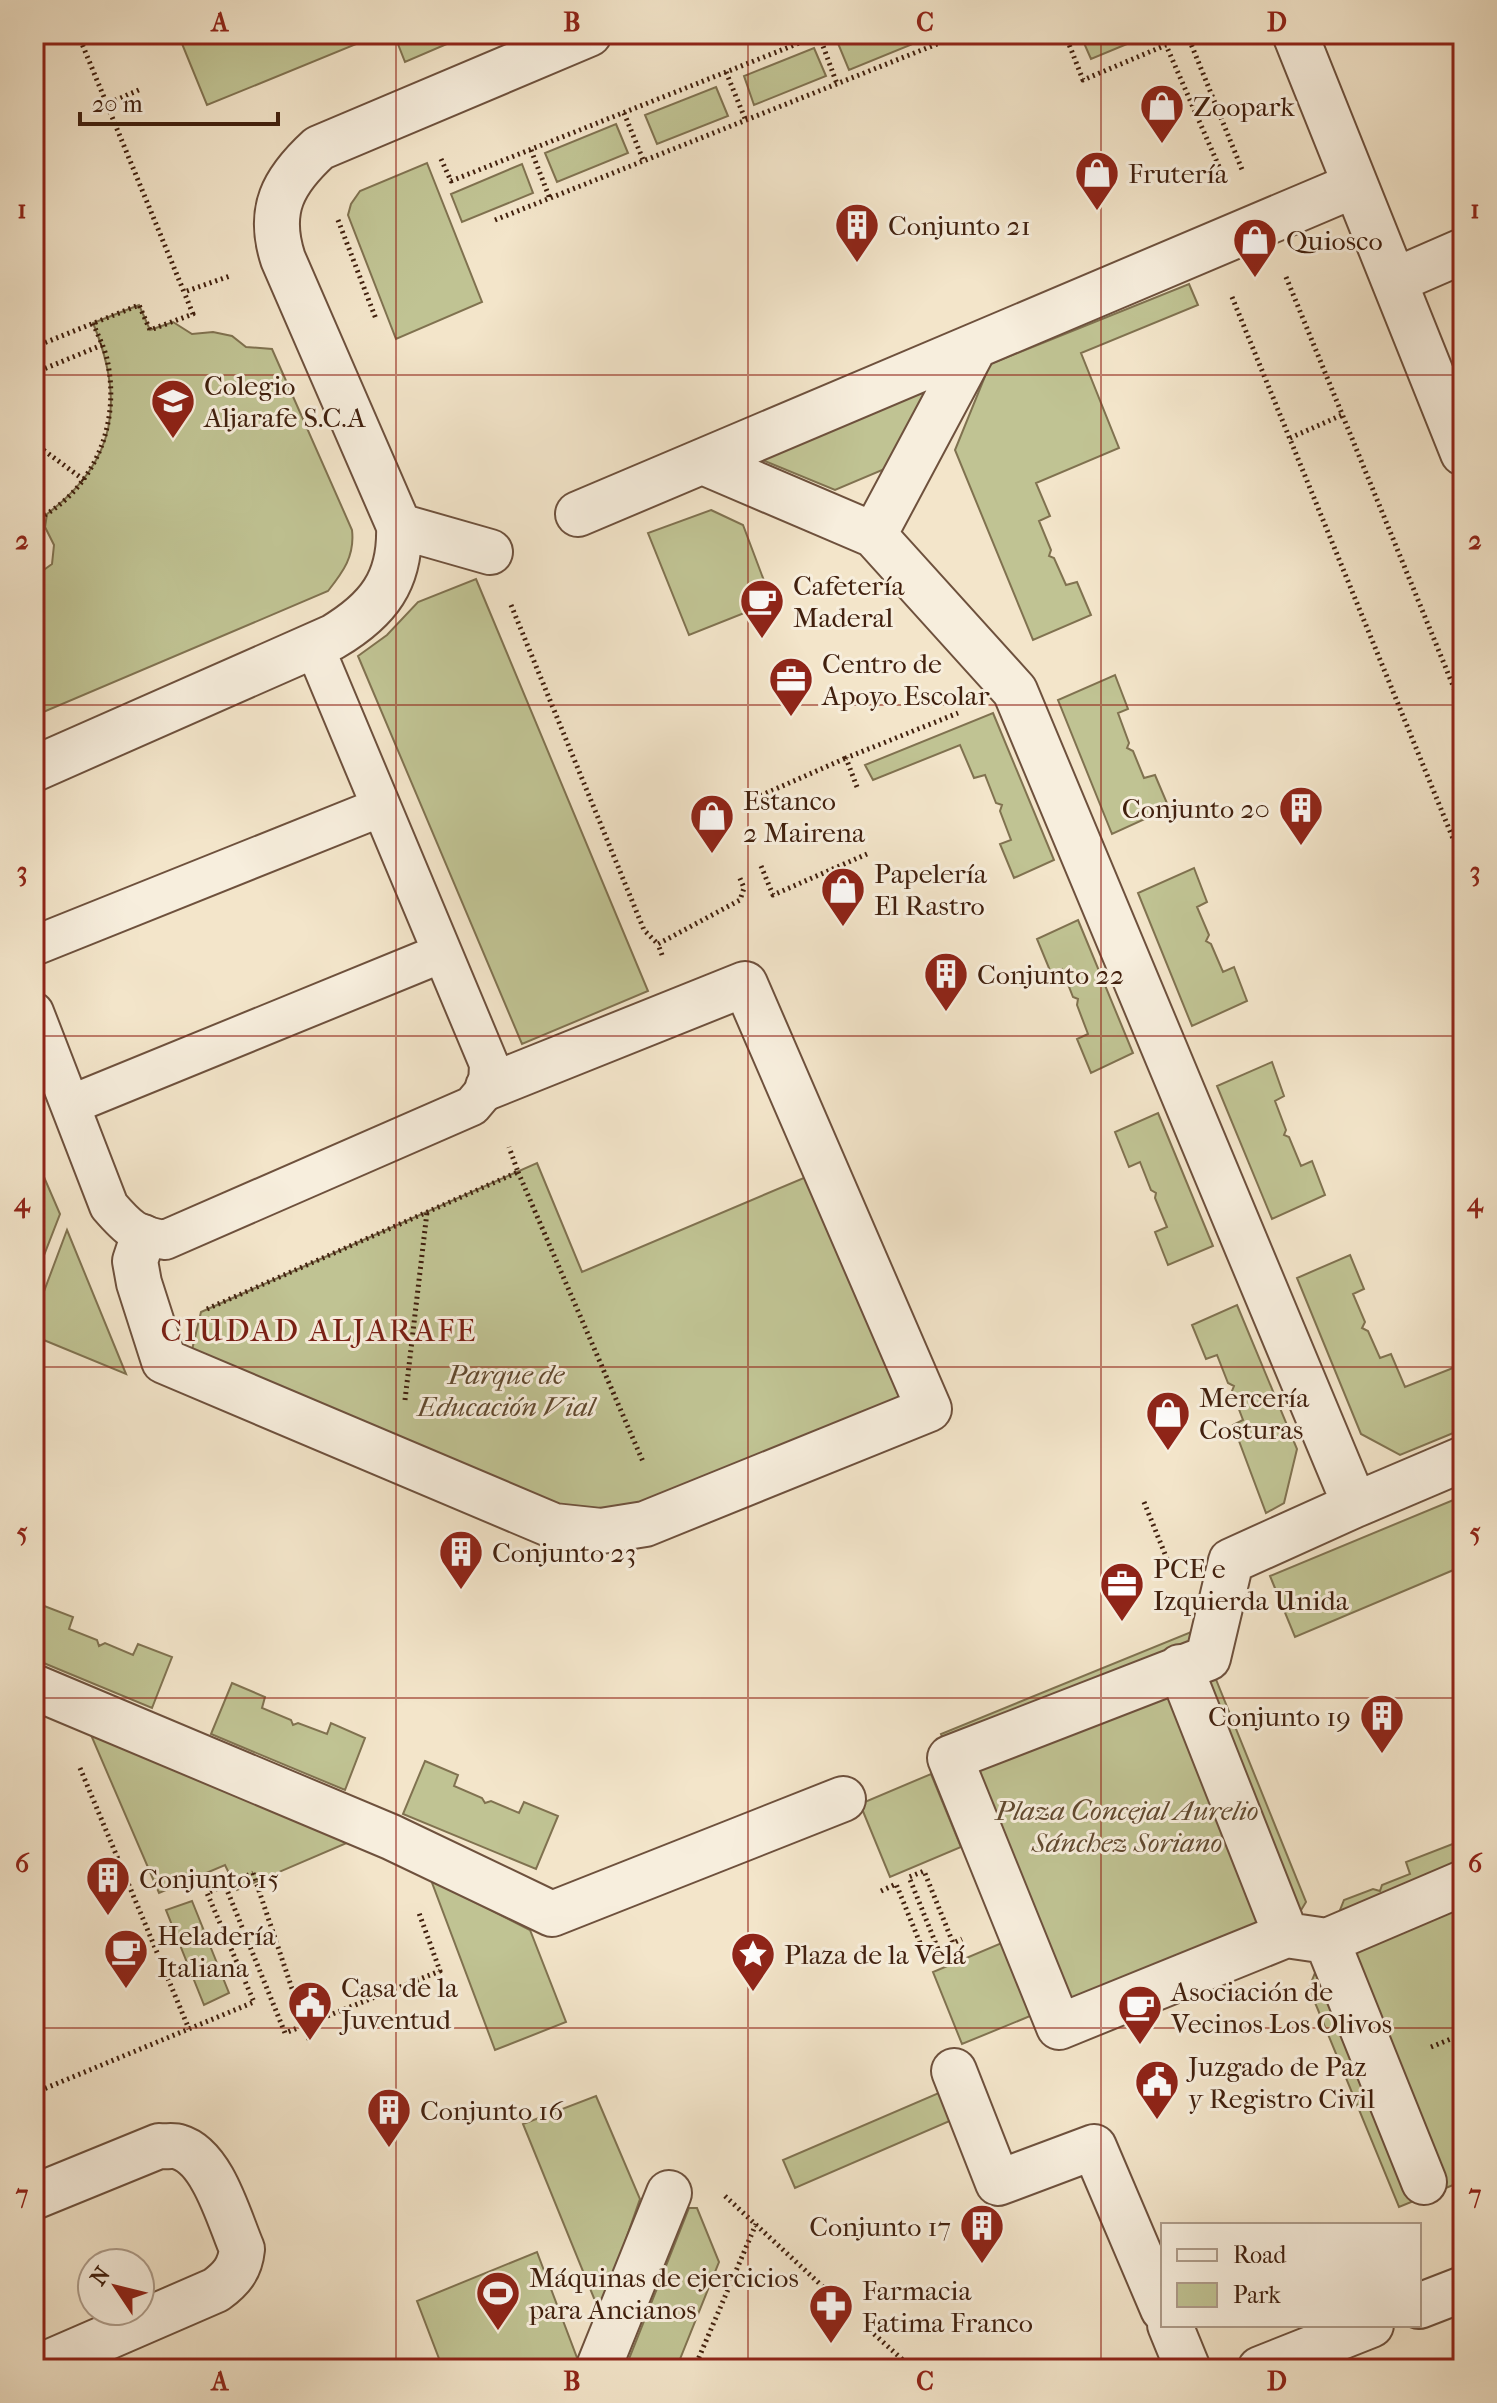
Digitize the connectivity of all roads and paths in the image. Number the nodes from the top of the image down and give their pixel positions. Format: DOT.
graph roads {
  1 [pos="78,34"];
  2 [pos="589,34"];
  3 [pos="821,34"];
  4 [pos="937,34"];
  5 [pos="962,34"];
  6 [pos="1065,34"];
  7 [pos="1187,34"];
  8 [pos="1295,34"];
  9 [pos="940,42"];
  10 [pos="726,72"];
  11 [pos="837,84"];
  12 [pos="141,89"];
  13 [pos="93,110"];
  14 [pos="624,113"];
  15 [pos="746,121"];
  16 [pos="531,150"];
  17 [pos="440,155"];
  18 [pos="644,162"];
  19 [pos="1355,185"];
  20 [pos="550,199"];
  21 [pos="339,211"];
  22 [pos="495,220"];
  23 [pos="1241,233"];
  24 [pos="1463,251"];
  25 [pos="238,273"];
  26 [pos="1394,281"];
  27 [pos="184,292"];
  28 [pos="93,323"];
  29 [pos="378,324"];
  30 [pos="102,345"];
  31 [pos="975,346"];
  32 [pos="34,347"];
  33 [pos="34,373"];
  34 [pos="1342,415"];
  35 [pos="1290,438"];
  36 [pos="1461,442"];
  37 [pos="34,443"];
  38 [pos="703,462"];
  39 [pos="84,480"];
  40 [pos="578,514"];
  41 [pos="34,521"];
  42 [pos="399,526"];
  43 [pos="874,535"];
  44 [pos="490,552"];
  45 [pos="314,646"];
  46 [pos="1015,691"];
  47 [pos="1463,710"];
  48 [pos="846,758"];
  49 [pos="34,769"];
  50 [pos="857,787"];
  51 [pos="755,798"];
  52 [pos="381,807"];
  53 [pos="867,854"];
  54 [pos="1463,863"];
  55 [pos="761,866"];
  56 [pos="739,876"];
  57 [pos="681,932"];
  58 [pos="658,944"];
  59 [pos="34,946"];
  60 [pos="442,953"];
  61 [pos="34,1012"];
  62 [pos="502,1081"];
  63 [pos="70,1105"];
  64 [pos="518,1172"];
  65 [pos="427,1212"];
  66 [pos="143,1237"];
  67 [pos="154,1330"];
  68 [pos="1463,1459"];
  69 [pos="397,1460"];
  70 [pos="1355,1505"];
  71 [pos="667,1516"];
  72 [pos="1180,1667"];
  73 [pos="34,1687"];
  74 [pos="78,1764"];
  75 [pos="843,1799"];
  76 [pos="391,1837"];
  77 [pos="1463,1883"];
  78 [pos="225,1885"];
  79 [pos="881,1891"];
  80 [pos="970,1936"];
  81 [pos="1307,1938"];
  82 [pos="189,2029"];
  83 [pos="310,2042"];
  84 [pos="954,2071"];
  85 [pos="34,2093"];
  86 [pos="1424,2182"];
  87 [pos="715,2186"];
  88 [pos="669,2193"];
  89 [pos="34,2197"];
  90 [pos="756,2224"];
  91 [pos="1463,2289"];
  92 [pos="1161,2304"];
  93 [pos="1421,2305"];
  94 [pos="848,2310"];
  95 [pos="1171,2327"];
  96 [pos="1366,2327"];
  97 [pos="874,2334"];
  98 [pos="34,2369"];
  99 [pos="598,2369"];
  100 [pos="694,2369"];
  101 [pos="913,2369"];
  102 [pos="1188,2369"];
  103 [pos="1260,2369"];
  1 -- 27 [label="path"];
  2 -- 42 [label="street"];
  3 -- 10 [label="path"];
  3 -- 11 [label="path"];
  4 -- 9 [label="path"];
  5 -- 9 [label="path"];
  6 -- 23 [label="path"];
  7 -- 23 [label="path"];
  8 -- 19 [label="street"];
  9 -- 11 [label="path"];
  10 -- 14 [label="path"];
  10 -- 15 [label="path"];
  11 -- 15 [label="path"];
  12 -- 13 [label="path, bridge"];
  14 -- 16 [label="path"];
  14 -- 18 [label="path"];
  15 -- 18 [label="path"];
  16 -- 17 [label="path"];
  16 -- 20 [label="path"];
  18 -- 20 [label="path"];
  19 -- 23 [label="street"];
  19 -- 26 [label="street"];
  20 -- 22 [label="path"];
  21 -- 29 [label="path"];
  23 -- 31 [label="street"];
  23 -- 34 [label="path"];
  23 -- 35 [label="path"];
  24 -- 26 [label="street"];
  25 -- 27 [label="path"];
  26 -- 36 [label="street"];
  27 -- 28 [label="path"];
  28 -- 30 [label="path"];
  28 -- 32 [label="path"];
  30 -- 33 [label="path"];
  30 -- 39 [label="path"];
  31 -- 38 [label="street"];
  31 -- 43 [label="street"];
  34 -- 35 [label="path"];
  34 -- 47 [label="path"];
  35 -- 54 [label="path"];
  37 -- 39 [label="path"];
  38 -- 40 [label="street"];
  38 -- 43 [label="street"];
  39 -- 41 [label="path"];
  42 -- 44 [label="street"];
  42 -- 45 [label="street"];
  43 -- 46 [label="street"];
  44 -- 58 [label="path"];
  45 -- 49 [label="street"];
  45 -- 52 [label="lane"];
  46 -- 48 [label="path"];
  46 -- 70 [label="street"];
  48 -- 50 [label="path"];
  48 -- 51 [label="path"];
  52 -- 59 [label="lane"];
  52 -- 60 [label="lane"];
  53 -- 55 [label="path"];
  56 -- 57 [label="path"];
  60 -- 62 [label="lane"];
  60 -- 63 [label="lane"];
  61 -- 63 [label="lane"];
  62 -- 64 [label="path"];
  62 -- 66 [label="lane"];
  62 -- 71 [label="street"];
  63 -- 66 [label="lane"];
  64 -- 65 [label="path"];
  64 -- 71 [label="path"];
  65 -- 67 [label="path"];
  65 -- 69 [label="path"];
  66 -- 67 [label="street"];
  67 -- 69 [label="street"];
  68 -- 70 [label="street"];
  69 -- 71 [label="street"];
  70 -- 72 [label="street"];
  72 -- 81 [label="street"];
  72 -- 81 [label="street"];
  73 -- 76 [label="street"];
  74 -- 82 [label="path"];
  75 -- 76 [label="street"];
  76 -- 78 [label="path"];
  77 -- 81 [label="street"];
  78 -- 82 [label="path"];
  78 -- 83 [label="path, bridge"];
  79 -- 80 [label="path"];
  81 -- 86 [label="street"];
  82 -- 85 [label="path"];
  84 -- 92 [label="street"];
  87 -- 90 [label="path"];
  88 -- 99 [label="street"];
  89 -- 98 [label="street"];
  90 -- 94 [label="path"];
  90 -- 100 [label="path"];
  91 -- 93 [label="street"];
  95 -- 102 [label="street"];
  96 -- 103 [label="street"];
  97 -- 101 [label="path"];
}
